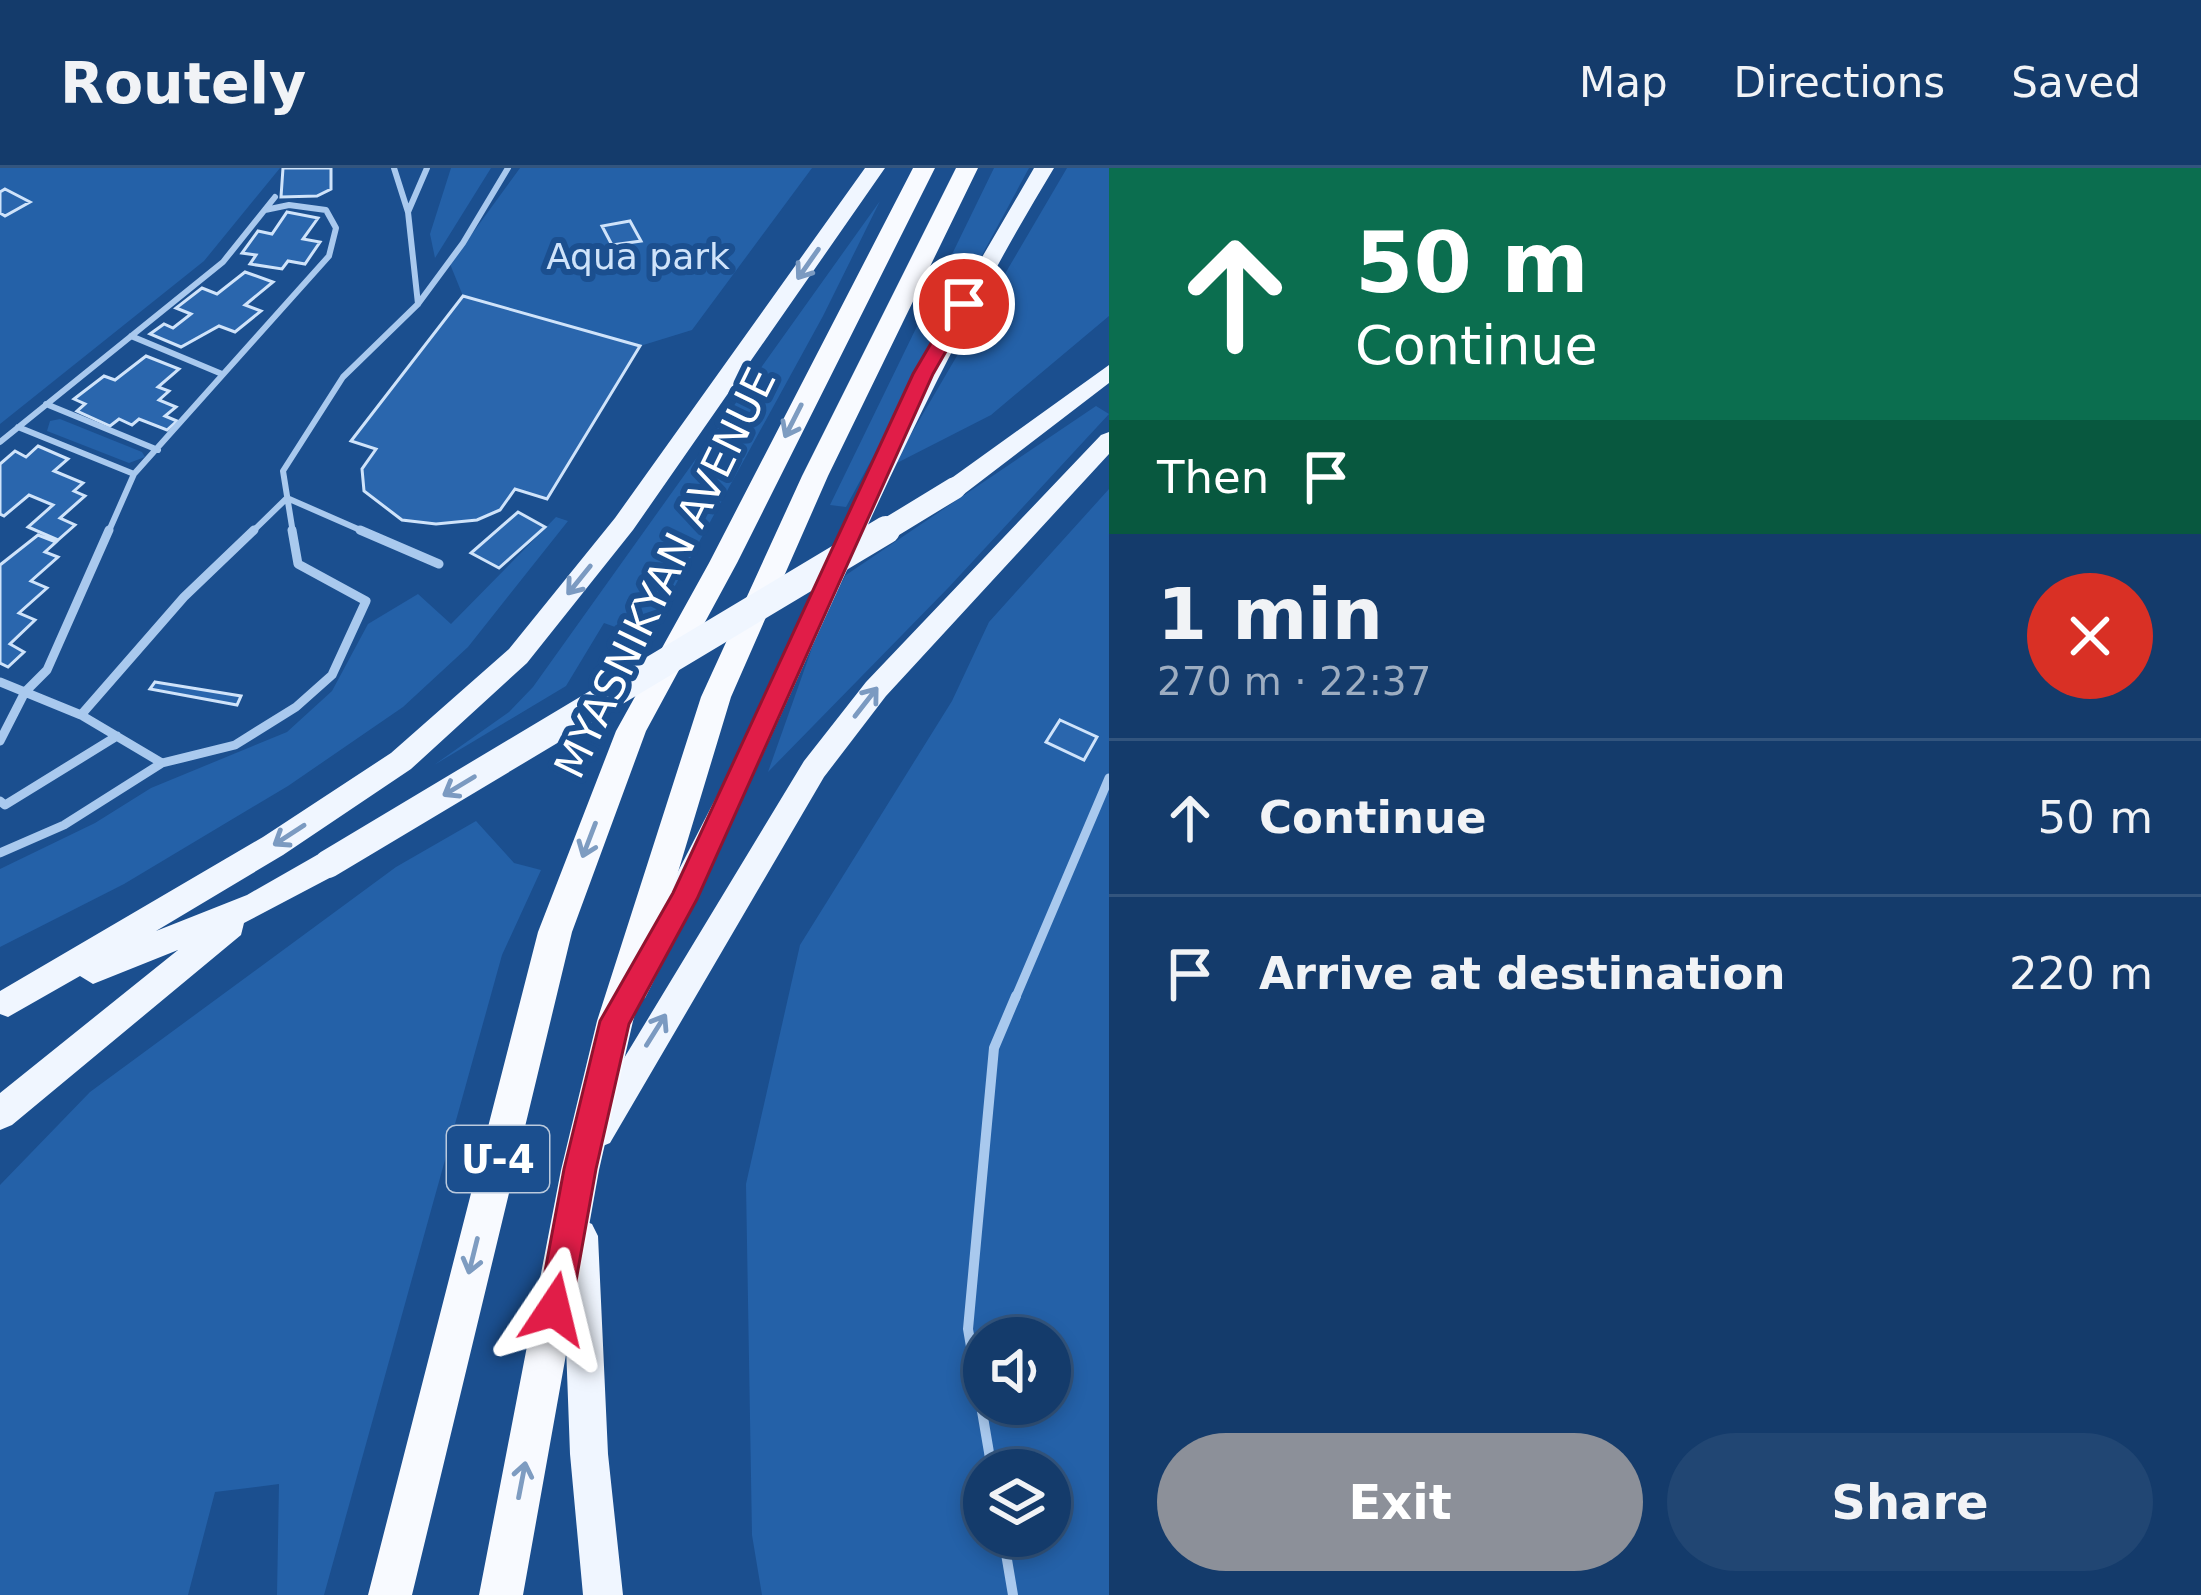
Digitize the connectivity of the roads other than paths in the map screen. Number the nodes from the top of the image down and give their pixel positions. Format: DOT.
graph roads {
  1 [pos="394,168"];
  2 [pos="428,168"];
  3 [pos="508,168"];
  4 [pos="875,168"];
  5 [pos="924,168"];
  6 [pos="968,168"];
  7 [pos="1044,168"];
  8 [pos="275,197"];
  9 [pos="265,210"];
  10 [pos="408,212"];
  11 [pos="418,304"];
  12 [pos="131,336"];
  13 [pos="1109,356"];
  14 [pos="1109,372"];
  15 [pos="222,374"];
  16 [pos="1076,402"];
  17 [pos="46,404"];
  18 [pos="18,427"];
  19 [pos="1109,440"];
  20 [pos="0,442"];
  21 [pos="158,450"];
  22 [pos="134,474"];
  23 [pos="287,498"];
  24 [pos="439,564"];
  25 [pos="0,682"];
  26 [pos="25,692"];
  27 [pos="81,715"];
  28 [pos="117,736"];
  29 [pos="0,741"];
  30 [pos="162,763"];
  31 [pos="1109,778"];
  32 [pos="0,801"];
  33 [pos="0,853"];
  34 [pos="258,904"];
  35 [pos="4,1005"];
  36 [pos="615,1021"];
  37 [pos="0,1114"];
  38 [pos="580,1169"];
  39 [pos="988,1449"];
  40 [pos="1007,1557"];
  41 [pos="390,1595"];
  42 [pos="501,1595"];
  43 [pos="602,1595"];
  44 [pos="1013,1595"];
  1 -- 10 [label="lane"];
  2 -- 10 [label="lane"];
  3 -- 11 [label="lane"];
  4 -- 35 [label="main road, one-way"];
  5 -- 41 [label="highway, MYASNIKYAN AVENUE / Մ-4, one-way"];
  6 -- 36 [label="highway, Մ-4"];
  7 -- 36 [label="main road"];
  8 -- 9 [label="lane"];
  9 -- 12 [label="lane"];
  9 -- 15 [label="lane"];
  10 -- 11 [label="lane"];
  11 -- 23 [label="lane"];
  12 -- 15 [label="lane"];
  12 -- 17 [label="lane"];
  13 -- 16 [label="main road"];
  14 -- 16 [label="main road"];
  15 -- 21 [label="lane"];
  16 -- 34 [label="main road, one-way, bridge"];
  17 -- 18 [label="lane"];
  17 -- 21 [label="lane"];
  18 -- 20 [label="lane"];
  18 -- 22 [label="lane"];
  38 -- 19 [label="main road, one-way"];
  21 -- 22 [label="lane"];
  22 -- 26 [label="lane"];
  23 -- 24 [label="lane"];
  23 -- 27 [label="lane"];
  23 -- 30 [label="lane"];
  25 -- 26 [label="lane"];
  26 -- 27 [label="lane"];
  26 -- 29 [label="lane"];
  27 -- 28 [label="lane"];
  28 -- 30 [label="lane"];
  28 -- 32 [label="lane"];
  30 -- 33 [label="lane"];
  31 -- 39 [label="lane"];
  34 -- 35 [label="main road"];
  34 -- 37 [label="main road"];
  36 -- 38 [label="highway, Մ-4"];
  42 -- 38 [label="highway, Մ-4, one-way"];
  38 -- 43 [label="main road"];
  40 -- 44 [label="lane"];
}
